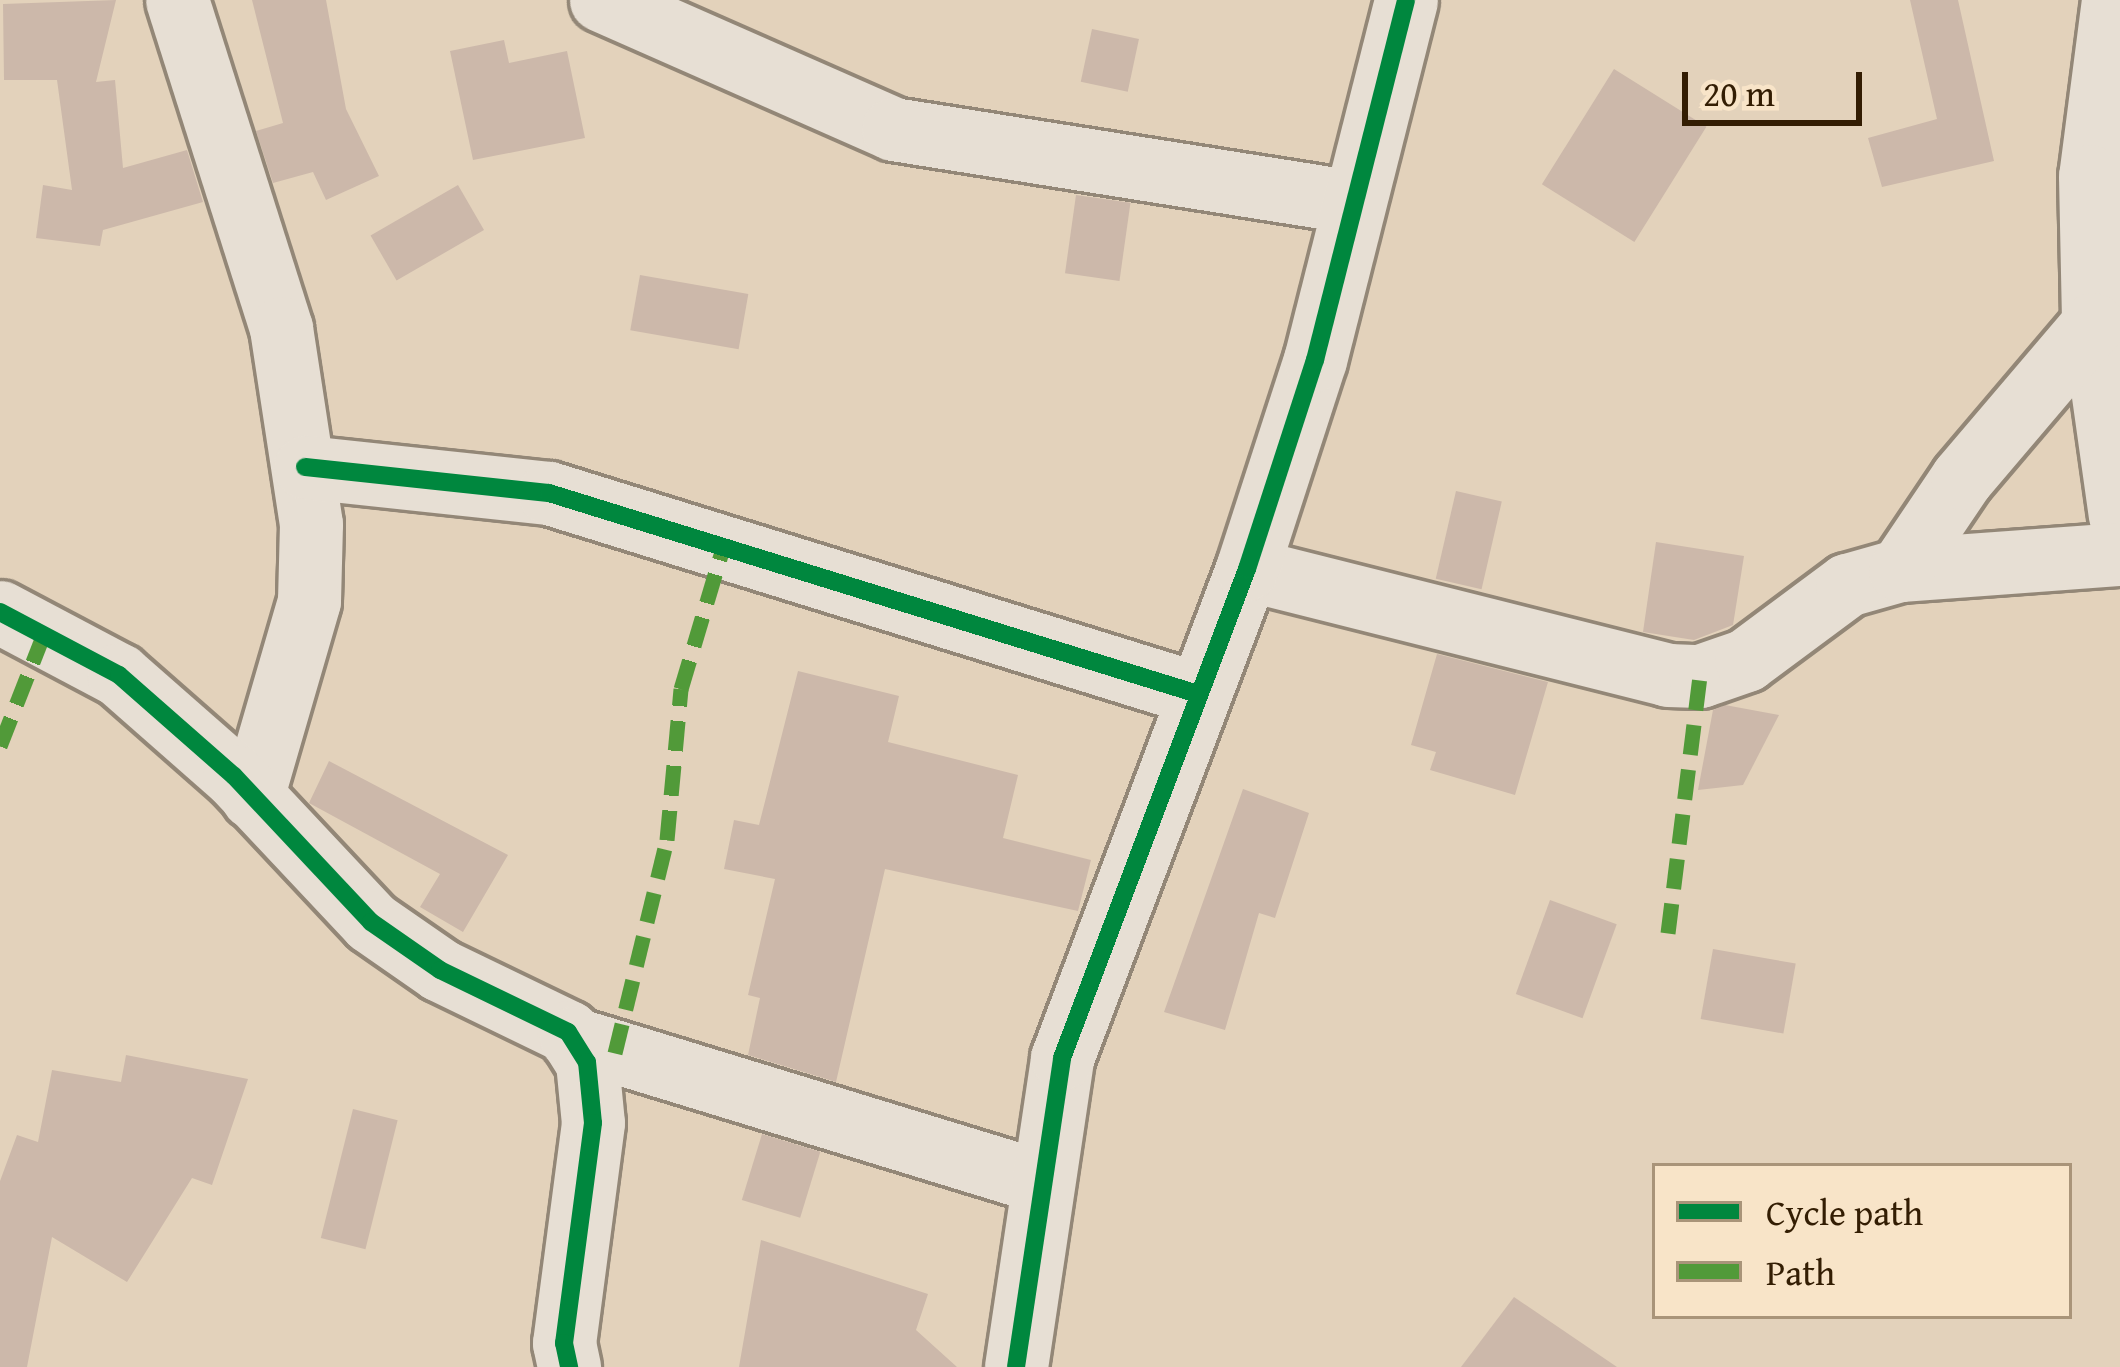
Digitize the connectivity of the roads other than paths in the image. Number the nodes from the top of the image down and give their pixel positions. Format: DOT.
graph roads {
  1 [pos="176,0"];
  2 [pos="602,0"];
  3 [pos="1406,0"];
  4 [pos="2113,0"];
  5 [pos="1352,202"];
  6 [pos="2093,324"];
  7 [pos="305,467"];
  8 [pos="2120,514"];
  9 [pos="2120,554"];
  10 [pos="1246,569"];
  11 [pos="1900,570"];
  12 [pos="0,612"];
  13 [pos="1198,694"];
  14 [pos="252,797"];
  15 [pos="571,1038"];
  16 [pos="1040,1182"];
  17 [pos="569,1367"];
  18 [pos="1016,1367"];
  1 -- 7 [label="street"];
  2 -- 5 [label="street"];
  3 -- 5 [label="street"];
  4 -- 6 [label="street"];
  5 -- 10 [label="street"];
  6 -- 8 [label="street"];
  6 -- 11 [label="street"];
  7 -- 13 [label="street"];
  7 -- 14 [label="street"];
  9 -- 11 [label="street"];
  10 -- 11 [label="street"];
  10 -- 13 [label="street"];
  12 -- 14 [label="street"];
  13 -- 16 [label="street"];
  14 -- 15 [label="street"];
  15 -- 16 [label="street"];
  15 -- 17 [label="street"];
  16 -- 18 [label="street"];
}
